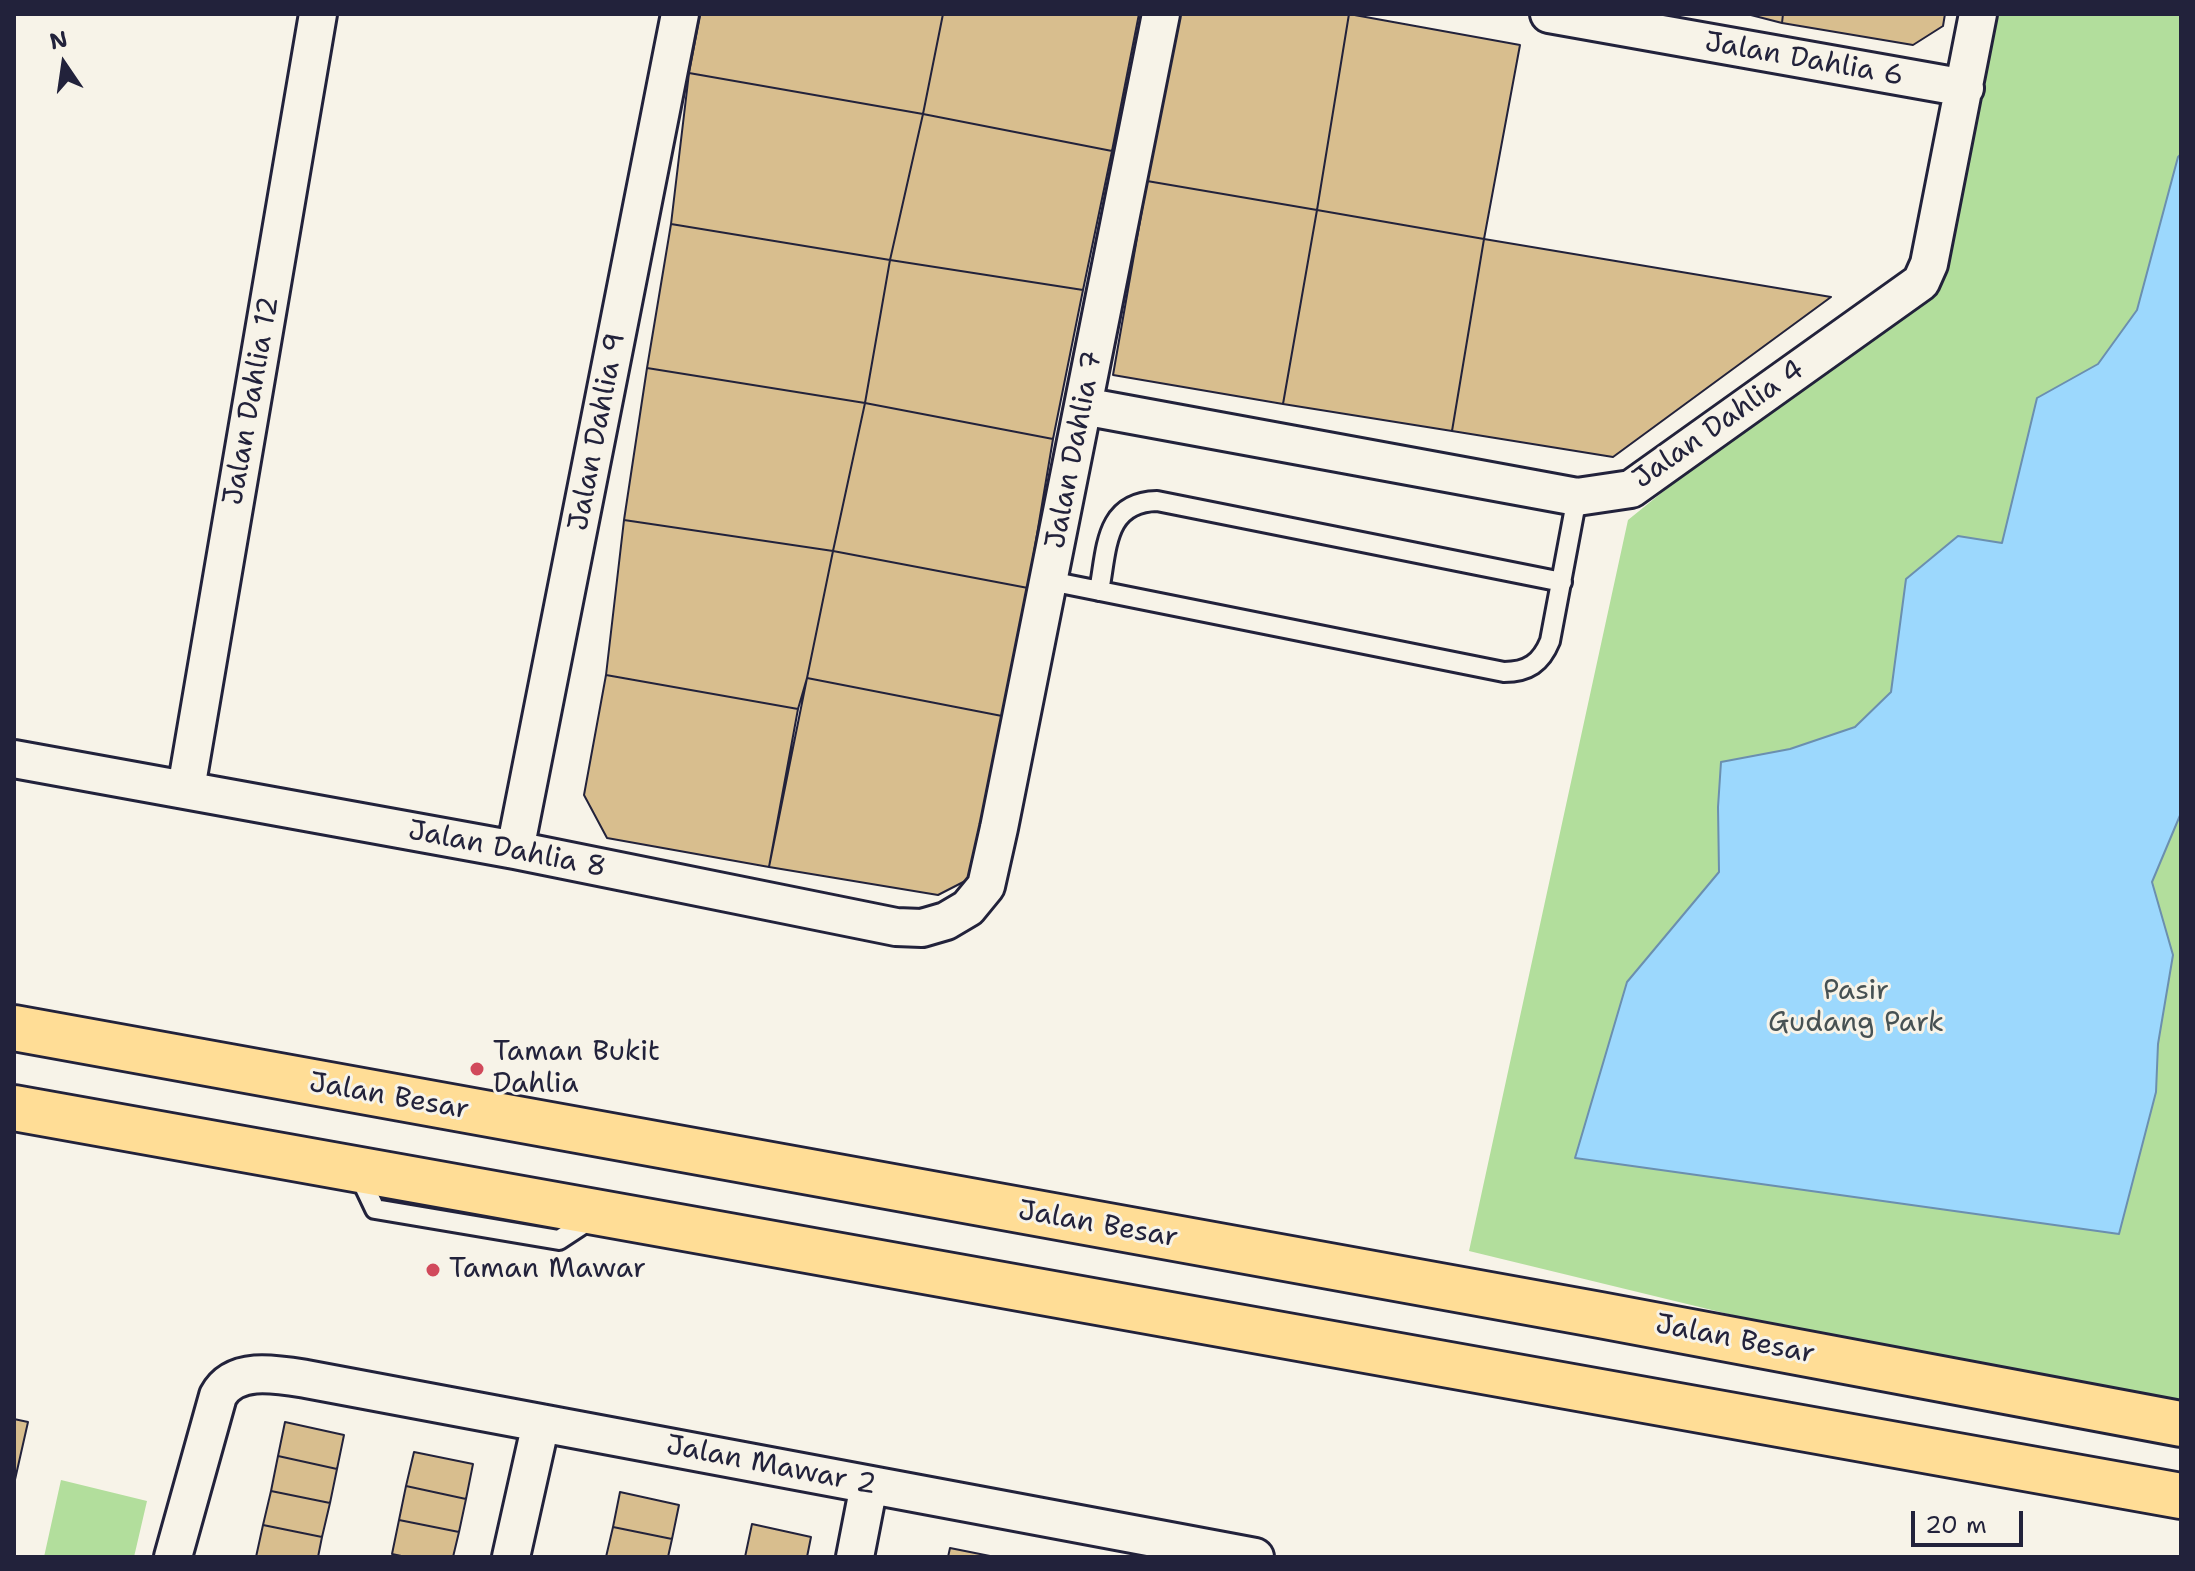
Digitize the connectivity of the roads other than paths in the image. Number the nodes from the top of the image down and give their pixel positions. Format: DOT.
graph roads {
  1 [pos="318,14"];
  2 [pos="680,14"];
  3 [pos="1161,14"];
  4 [pos="1549,14"];
  5 [pos="1978,14"];
  6 [pos="1965,88"];
  7 [pos="1083,406"];
  8 [pos="1577,497"];
  9 [pos="1050,581"];
  10 [pos="1562,582"];
  11 [pos="1099,591"];
  12 [pos="14,759"];
  13 [pos="186,789"];
  14 [pos="515,850"];
  15 [pos="986,886"];
  16 [pos="14,1028"];
  17 [pos="14,1108"];
  18 [pos="541,1423"];
  19 [pos="2181,1424"];
  20 [pos="869,1485"];
  21 [pos="2181,1496"];
  22 [pos="1219,1554"];
  23 [pos="173,1557"];
  24 [pos="511,1557"];
  25 [pos="855,1557"];
  26 [pos="1255,1557"];
  1 -- 13 [label="street, Jalan Dahlia 12"];
  2 -- 14 [label="street, Jalan Dahlia 9"];
  3 -- 7 [label="street, Jalan Dahlia 7"];
  4 -- 6 [label="street, Jalan Dahlia 6"];
  5 -- 6 [label="street, Jalan Dahlia 4"];
  6 -- 8 [label="street, Jalan Dahlia 4"];
  7 -- 8 [label="street, Jalan Dahlia 4"];
  7 -- 9 [label="street, Jalan Dahlia 7"];
  8 -- 10 [label="lane"];
  9 -- 11 [label="lane"];
  9 -- 15 [label="street, Jalan Dahlia 7"];
  10 -- 11 [label="lane"];
  10 -- 11 [label="lane"];
  12 -- 13 [label="street, Jalan Dahlia 8"];
  13 -- 14 [label="street, Jalan Dahlia 8"];
  14 -- 15 [label="street, Jalan Dahlia 8"];
  16 -- 19 [label="main road, Jalan Besar"];
  17 -- 21 [label="main road"];
  18 -- 20 [label="street, Jalan Mawar 2"];
  18 -- 23 [label="street, Jalan Mawar 2"];
  18 -- 24 [label="street"];
  20 -- 22 [label="street, Jalan Mawar 2"];
  20 -- 25 [label="street"];
  22 -- 26 [label="street, Jalan Mawar 2"];
}
